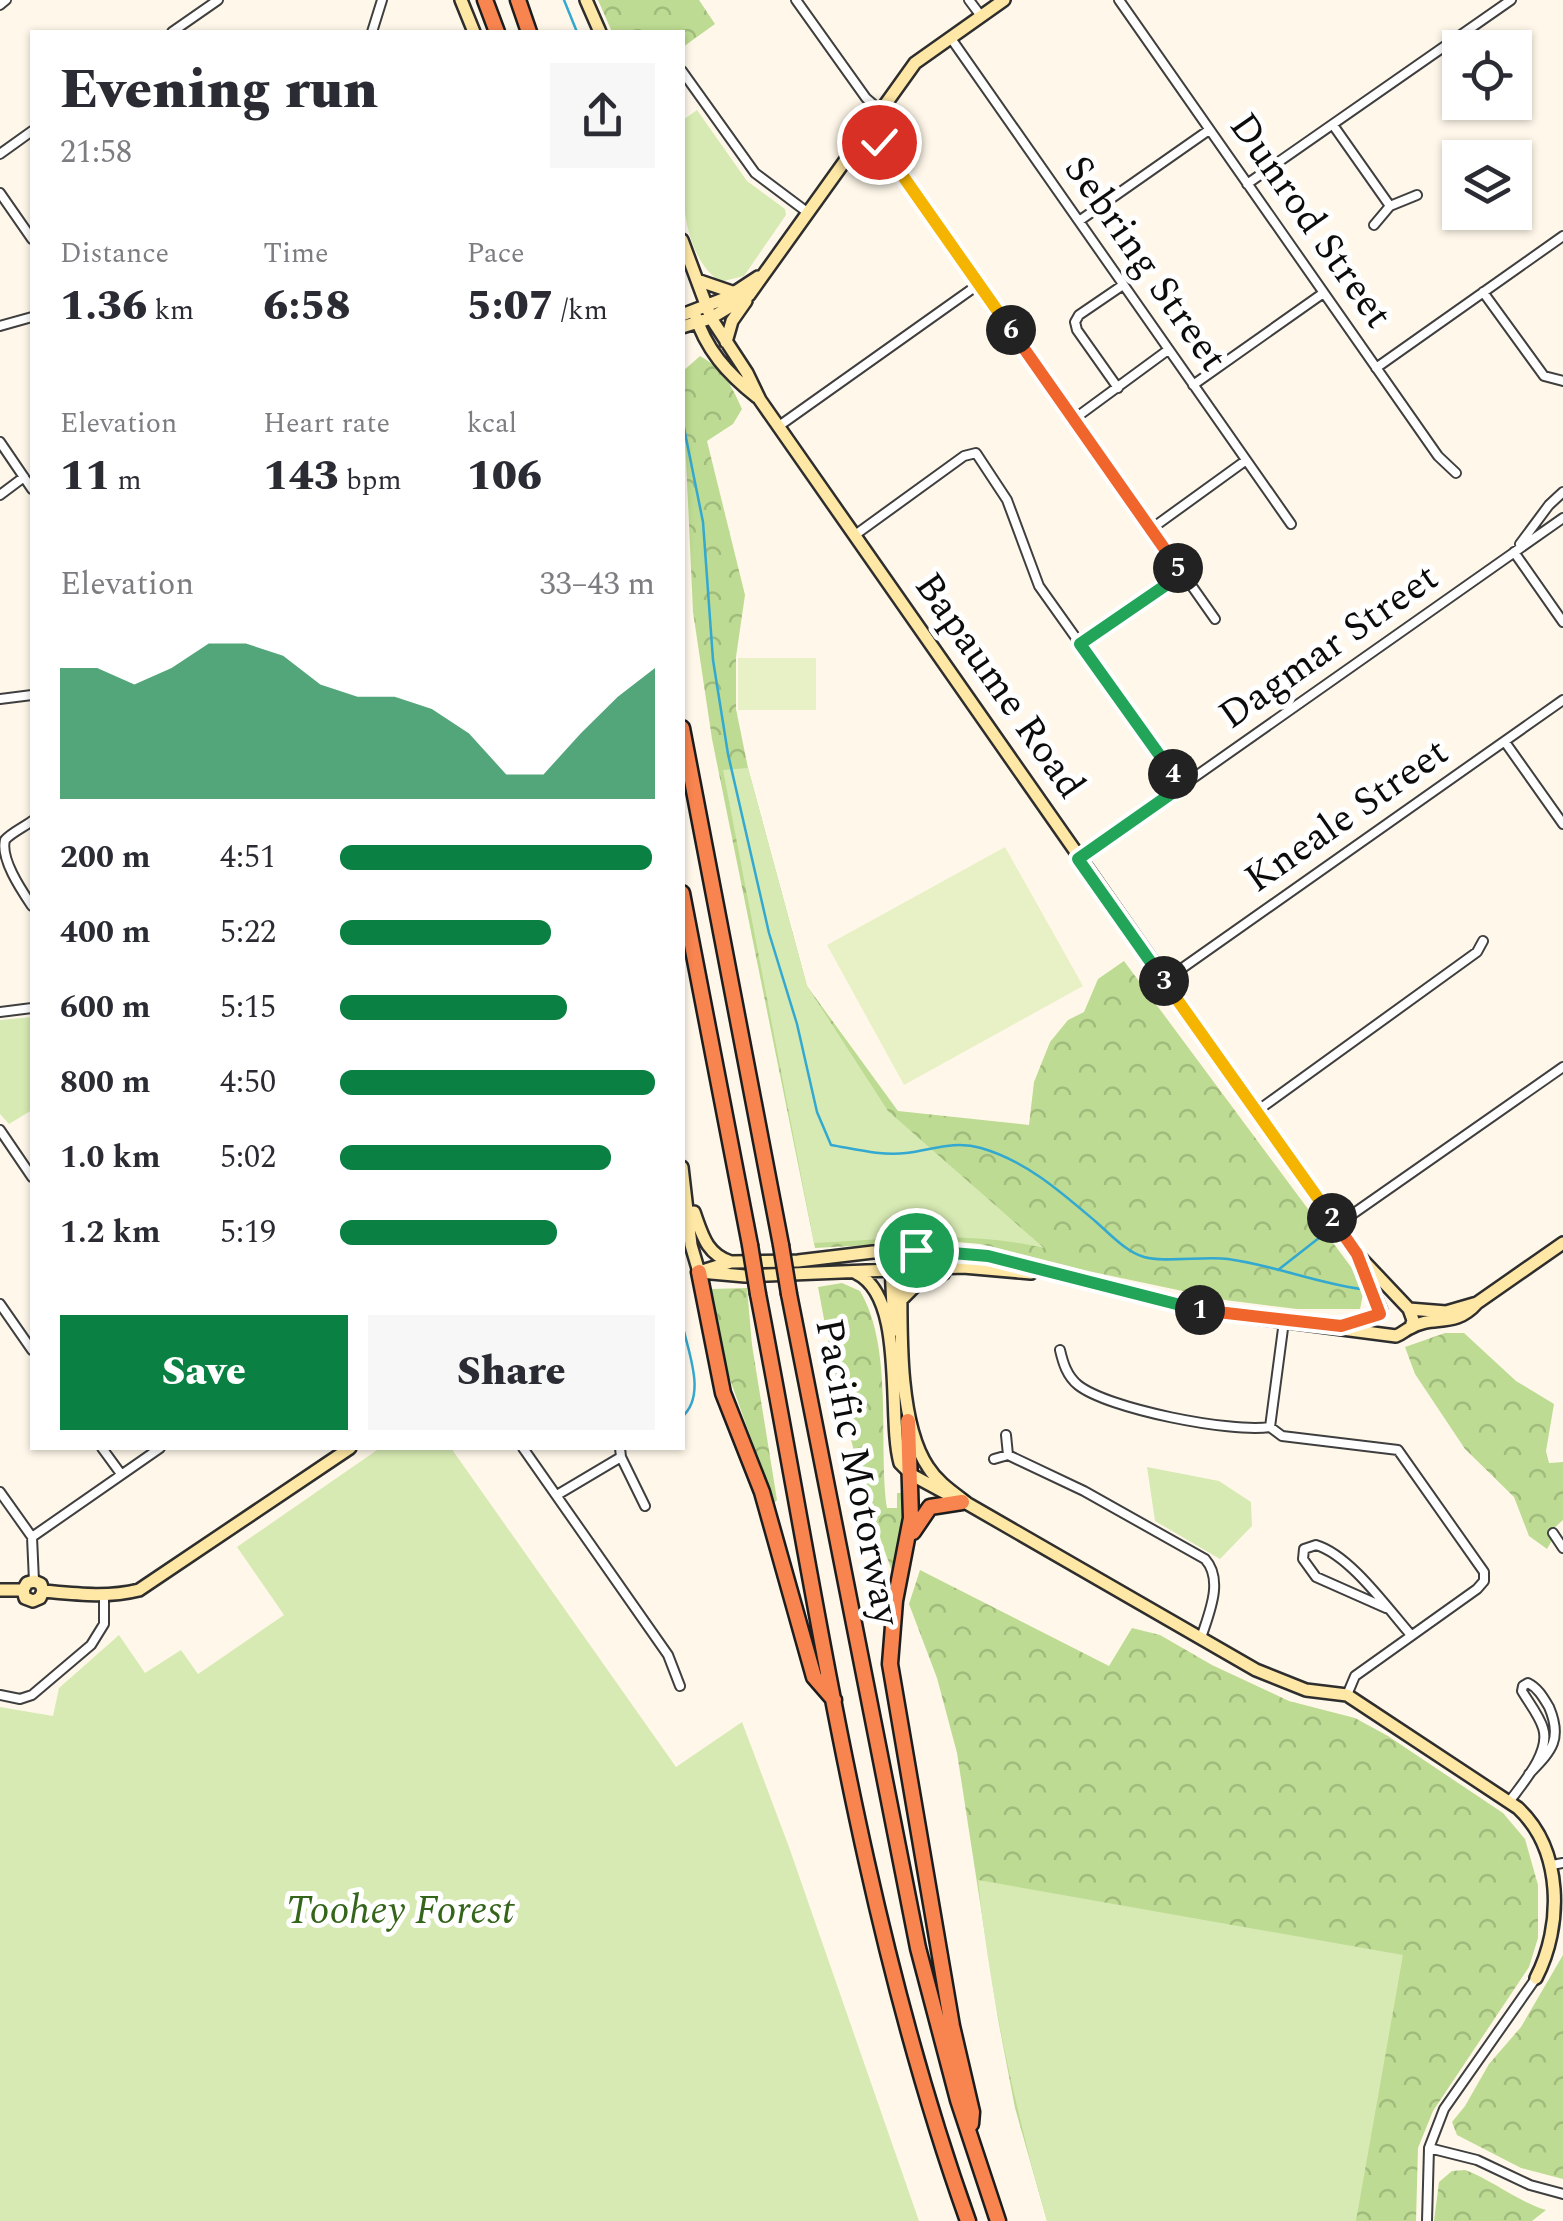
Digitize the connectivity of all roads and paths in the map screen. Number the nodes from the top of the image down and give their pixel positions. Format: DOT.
graph roads {
  1 [pos="6,0"];
  2 [pos="218,0"];
  3 [pos="384,0"];
  4 [pos="461,0"];
  5 [pos="486,0"];
  6 [pos="518,0"];
  7 [pos="586,0"];
  8 [pos="796,0"];
  9 [pos="969,0"];
  10 [pos="1004,0"];
  11 [pos="1136,0"];
  12 [pos="1510,0"];
  13 [pos="1122,4"];
  14 [pos="0,5"];
  15 [pos="981,16"];
  16 [pos="175,30"];
  17 [pos="373,30"];
  18 [pos="473,30"];
  19 [pos="495,30"];
  20 [pos="528,30"];
  21 [pos="599,30"];
  22 [pos="950,37"];
  23 [pos="685,75"];
  24 [pos="881,110"];
  25 [pos="1333,125"];
  26 [pos="1209,130"];
  27 [pos="30,132"];
  28 [pos="864,134"];
  29 [pos="0,154"];
  30 [pos="1247,184"];
  31 [pos="0,193"];
  32 [pos="1418,195"];
  33 [pos="1390,206"];
  34 [pos="807,212"];
  35 [pos="1079,222"];
  36 [pos="1374,226"];
  37 [pos="30,235"];
  38 [pos="1563,236"];
  39 [pos="685,248"];
  40 [pos="766,272"];
  41 [pos="697,280"];
  42 [pos="979,284"];
  43 [pos="1123,285"];
  44 [pos="1483,292"];
  45 [pos="736,293"];
  46 [pos="751,293"];
  47 [pos="1322,294"];
  48 [pos="699,315"];
  49 [pos="30,317"];
  50 [pos="0,326"];
  51 [pos="726,342"];
  52 [pos="1168,350"];
  53 [pos="1376,368"];
  54 [pos="1563,381"];
  55 [pos="1193,385"];
  56 [pos="1118,388"];
  57 [pos="760,400"];
  58 [pos="1074,420"];
  59 [pos="778,426"];
  60 [pos="0,442"];
  61 [pos="1245,461"];
  62 [pos="1456,474"];
  63 [pos="24,477"];
  64 [pos="30,486"];
  65 [pos="1563,492"];
  66 [pos="0,495"];
  67 [pos="1563,518"];
  68 [pos="1291,524"];
  69 [pos="1151,530"];
  70 [pos="855,535"];
  71 [pos="1514,552"];
  72 [pos="1182,574"];
  73 [pos="1215,619"];
  74 [pos="1563,622"];
  75 [pos="1080,644"];
  76 [pos="30,695"];
  77 [pos="0,699"];
  78 [pos="1563,700"];
  79 [pos="1505,742"];
  80 [pos="685,744"];
  81 [pos="1182,786"];
  82 [pos="30,822"];
  83 [pos="1563,824"];
  84 [pos="1078,859"];
  85 [pos="30,903"];
  86 [pos="685,909"];
  87 [pos="1484,941"];
  88 [pos="1164,981"];
  89 [pos="30,1008"];
  90 [pos="0,1012"];
  91 [pos="1563,1066"];
  92 [pos="1257,1112"];
  93 [pos="0,1130"];
  94 [pos="30,1173"];
  95 [pos="685,1182"];
  96 [pos="688,1196"];
  97 [pos="1337,1225"];
  98 [pos="1563,1243"];
  99 [pos="896,1251"];
  100 [pos="1357,1254"];
  101 [pos="730,1262"];
  102 [pos="963,1267"];
  103 [pos="896,1269"];
  104 [pos="699,1272"];
  105 [pos="847,1272"];
  106 [pos="1074,1279"];
  107 [pos="901,1301"];
  108 [pos="1477,1303"];
  109 [pos="0,1304"];
  110 [pos="1406,1306"];
  111 [pos="1380,1313"];
  112 [pos="1284,1320"];
  113 [pos="1341,1326"];
  114 [pos="1410,1327"];
  115 [pos="1386,1332"];
  116 [pos="30,1347"];
  117 [pos="1060,1350"];
  118 [pos="893,1359"];
  119 [pos="908,1421"];
  120 [pos="1270,1427"];
  121 [pos="1006,1435"];
  122 [pos="103,1450"];
  123 [pos="157,1450"];
  124 [pos="347,1450"];
  125 [pos="524,1450"];
  126 [pos="620,1452"];
  127 [pos="1008,1455"];
  128 [pos="994,1459"];
  129 [pos="121,1474"];
  130 [pos="912,1476"];
  131 [pos="0,1492"];
  132 [pos="557,1495"];
  133 [pos="965,1503"];
  134 [pos="644,1506"];
  135 [pos="1552,1533"];
  136 [pos="32,1537"];
  137 [pos="908,1542"];
  138 [pos="1563,1548"];
  139 [pos="39,1586"];
  140 [pos="0,1590"];
  141 [pos="23,1590"];
  142 [pos="104,1595"];
  143 [pos="1386,1608"];
  144 [pos="1411,1635"];
  145 [pos="1201,1638"];
  146 [pos="680,1686"];
  147 [pos="0,1695"];
  148 [pos="1346,1695"];
  149 [pos="835,1701"];
  150 [pos="1529,1774"];
  151 [pos="1509,1802"];
  152 [pos="1557,1864"];
  153 [pos="1536,1978"];
  154 [pos="970,2134"];
  155 [pos="1429,2148"];
  156 [pos="1563,2194"];
  157 [pos="968,2221"];
  158 [pos="998,2221"];
  159 [pos="1427,2221"];
  1 -- 14 [label="street"];
  2 -- 16 [label="street"];
  3 -- 17 [label="street"];
  4 -- 18 [label="street"];
  5 -- 19 [label="highway"];
  6 -- 20 [label="highway"];
  7 -- 21 [label="street"];
  8 -- 24 [label="street"];
  9 -- 15 [label="street"];
  10 -- 15 [label="street"];
  11 -- 13 [label="street"];
  12 -- 25 [label="street"];
  13 -- 26 [label="street, Dunrod Street"];
  15 -- 22 [label="street"];
  22 -- 24 [label="street"];
  22 -- 35 [label="street, Sebring Street"];
  23 -- 34 [label="street"];
  24 -- 28 [label="street"];
  25 -- 30 [label="street"];
  25 -- 33 [label="street"];
  26 -- 30 [label="street, Dunrod Street"];
  26 -- 35 [label="street"];
  27 -- 29 [label="street"];
  28 -- 34 [label="street"];
  28 -- 42 [label="street"];
  30 -- 47 [label="street, Dunrod Street"];
  31 -- 37 [label="street"];
  32 -- 33 [label="street"];
  33 -- 36 [label="street"];
  34 -- 40 [label="street"];
  35 -- 43 [label="street, Sebring Street"];
  38 -- 44 [label="street"];
  39 -- 41 [label="street"];
  40 -- 45 [label="street"];
  40 -- 46 [label="street"];
  41 -- 45 [label="street"];
  41 -- 48 [label="street"];
  42 -- 58 [label="street"];
  42 -- 59 [label="street"];
  43 -- 52 [label="street, Sebring Street"];
  43 -- 56 [label="street"];
  44 -- 53 [label="street"];
  44 -- 54 [label="street"];
  45 -- 48 [label="street"];
  46 -- 48 [label="street"];
  46 -- 51 [label="street"];
  47 -- 53 [label="street, Dunrod Street"];
  47 -- 55 [label="street"];
  48 -- 51 [label="street, Bapaume Road"];
  48 -- 57 [label="street, Bapaume Road"];
  49 -- 50 [label="street"];
  51 -- 57 [label="street, Bapaume Road"];
  52 -- 55 [label="street, Sebring Street"];
  52 -- 56 [label="street"];
  53 -- 62 [label="street, Dunrod Street"];
  55 -- 61 [label="street, Sebring Street"];
  56 -- 58 [label="street"];
  57 -- 59 [label="street, Bapaume Road"];
  58 -- 69 [label="street"];
  59 -- 70 [label="street, Bapaume Road"];
  60 -- 63 [label="street"];
  61 -- 68 [label="street, Sebring Street"];
  61 -- 69 [label="street"];
  63 -- 64 [label="street"];
  63 -- 66 [label="street"];
  65 -- 71 [label="street, Dagmar Street"];
  67 -- 71 [label="street, Dagmar Street"];
  69 -- 72 [label="street"];
  70 -- 75 [label="street"];
  70 -- 84 [label="street, Bapaume Road"];
  71 -- 74 [label="street"];
  71 -- 81 [label="street, Dagmar Street"];
  72 -- 73 [label="street"];
  72 -- 75 [label="street"];
  75 -- 81 [label="street"];
  76 -- 77 [label="street"];
  78 -- 79 [label="street, Kneale Street"];
  79 -- 83 [label="street"];
  79 -- 88 [label="street, Kneale Street"];
  80 -- 154 [label="highway, Pacific Motorway, bridge"];
  81 -- 84 [label="street, Dagmar Street"];
  82 -- 85 [label="street"];
  84 -- 88 [label="street, Bapaume Road"];
  86 -- 149 [label="highway, Pacific Motorway, bridge"];
  87 -- 92 [label="street"];
  88 -- 92 [label="street, Bapaume Road"];
  89 -- 90 [label="street"];
  91 -- 97 [label="street"];
  92 -- 97 [label="street, Bapaume Road"];
  93 -- 94 [label="street"];
  95 -- 96 [label="street"];
  96 -- 101 [label="street"];
  96 -- 104 [label="street"];
  97 -- 100 [label="street, Bapaume Road"];
  98 -- 108 [label="street"];
  99 -- 101 [label="street"];
  99 -- 103 [label="street"];
  99 -- 106 [label="street"];
  100 -- 110 [label="street, Bapaume Road"];
  100 -- 111 [label="street, Bapaume Road"];
  101 -- 104 [label="street"];
  102 -- 103 [label="street"];
  102 -- 106 [label="street"];
  102 -- 107 [label="street"];
  103 -- 105 [label="street"];
  103 -- 107 [label="street"];
  103 -- 118 [label="street"];
  104 -- 105 [label="street"];
  104 -- 149 [label="highway"];
  105 -- 118 [label="street"];
  106 -- 112 [label="street"];
  107 -- 119 [label="street"];
  108 -- 110 [label="street"];
  108 -- 114 [label="street"];
  109 -- 116 [label="street"];
  110 -- 111 [label="street"];
  110 -- 114 [label="street"];
  111 -- 113 [label="street"];
  111 -- 115 [label="street"];
  112 -- 113 [label="street"];
  112 -- 120 [label="street"];
  113 -- 115 [label="street"];
  114 -- 115 [label="street"];
  117 -- 120 [label="street"];
  118 -- 130 [label="street"];
  119 -- 130 [label="highway"];
  119 -- 133 [label="street"];
  120 -- 144 [label="street"];
  121 -- 127 [label="street"];
  122 -- 129 [label="street"];
  123 -- 129 [label="street"];
  124 -- 142 [label="street"];
  125 -- 132 [label="street"];
  126 -- 132 [label="street"];
  126 -- 134 [label="street"];
  127 -- 128 [label="street"];
  127 -- 145 [label="street"];
  129 -- 136 [label="street"];
  130 -- 133 [label="street"];
  130 -- 137 [label="highway"];
  131 -- 136 [label="street"];
  132 -- 146 [label="street"];
  133 -- 137 [label="highway"];
  133 -- 145 [label="street"];
  135 -- 138 [label="street"];
  136 -- 139 [label="street"];
  137 -- 154 [label="highway"];
  139 -- 141 [label="street"];
  139 -- 141 [label="street"];
  139 -- 142 [label="street"];
  140 -- 141 [label="street"];
  142 -- 147 [label="street"];
  143 -- 143 [label="street"];
  143 -- 144 [label="street"];
  144 -- 148 [label="street"];
  145 -- 148 [label="street"];
  148 -- 151 [label="street"];
  149 -- 157 [label="highway, Pacific Motorway"];
  150 -- 150 [label="street"];
  150 -- 151 [label="street"];
  151 -- 152 [label="street"];
  152 -- 153 [label="street"];
  153 -- 155 [label="street"];
  154 -- 158 [label="highway, Pacific Motorway"];
  155 -- 156 [label="street"];
  155 -- 159 [label="street"];
}
